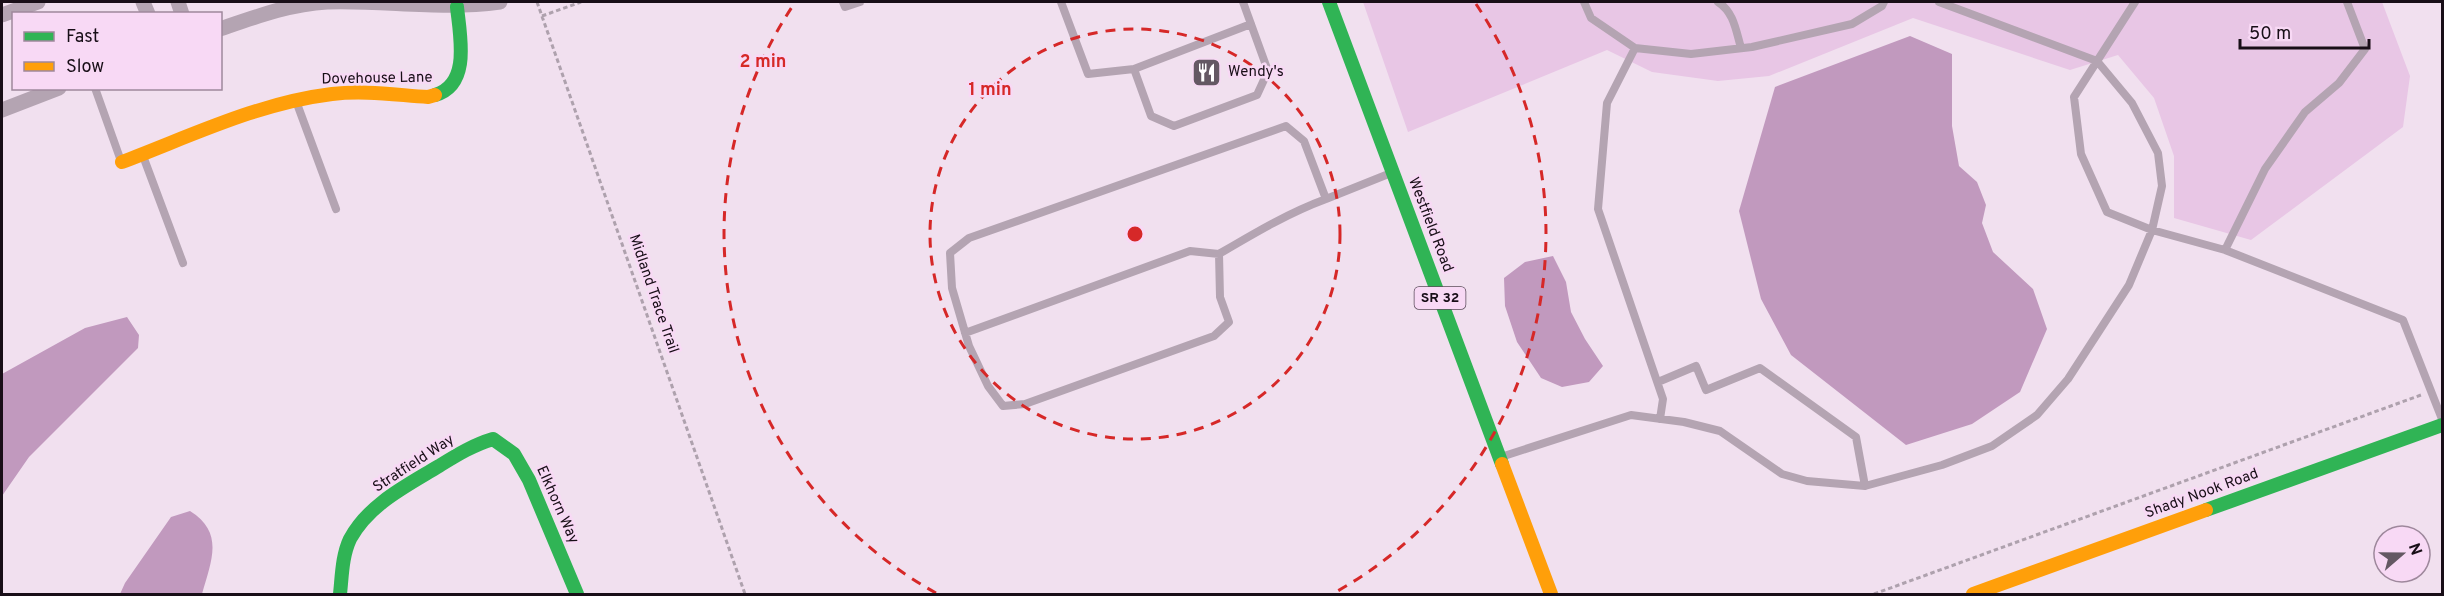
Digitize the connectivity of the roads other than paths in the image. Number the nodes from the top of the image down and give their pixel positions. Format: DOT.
graph roads {
  1 [pos="38,2"];
  2 [pos="500,2"];
  3 [pos="843,2"];
  4 [pos="860,2"];
  5 [pos="1061,2"];
  6 [pos="1243,2"];
  7 [pos="1329,2"];
  8 [pos="1584,2"];
  9 [pos="1718,2"];
  10 [pos="1884,2"];
  11 [pos="1939,2"];
  12 [pos="2135,2"];
  13 [pos="2347,2"];
  14 [pos="457,7"];
  15 [pos="2,15"];
  16 [pos="1251,24"];
  17 [pos="222,28"];
  18 [pos="1635,48"];
  19 [pos="1741,48"];
  20 [pos="2097,61"];
  21 [pos="1134,69"];
  22 [pos="54,90"];
  23 [pos="96,90"];
  24 [pos="296,100"];
  25 [pos="2,110"];
  26 [pos="143,155"];
  27 [pos="122,162"];
  28 [pos="1393,172"];
  29 [pos="1326,199"];
  30 [pos="336,209"];
  31 [pos="2152,230"];
  32 [pos="2225,250"];
  33 [pos="1219,255"];
  34 [pos="183,263"];
  35 [pos="965,333"];
  36 [pos="1658,382"];
  37 [pos="1660,419"];
  38 [pos="2442,419"];
  39 [pos="2442,425"];
  40 [pos="493,439"];
  41 [pos="1500,457"];
  42 [pos="1865,486"];
  43 [pos="339,594"];
  44 [pos="577,594"];
  45 [pos="1551,594"];
  46 [pos="1973,594"];
  1 -- 15 [label="street"];
  2 -- 14 [label="street"];
  3 -- 4 [label="lane"];
  5 -- 21 [label="lane"];
  6 -- 16 [label="lane"];
  7 -- 28 [label="street, Westfield Road / SR 32"];
  8 -- 18 [label="lane"];
  9 -- 19 [label="lane"];
  10 -- 19 [label="lane"];
  11 -- 20 [label="lane"];
  12 -- 20 [label="lane"];
  13 -- 32 [label="lane"];
  14 -- 17 [label="street"];
  14 -- 24 [label="street, Dovehouse Lane"];
  16 -- 21 [label="lane"];
  16 -- 21 [label="lane"];
  18 -- 19 [label="lane"];
  18 -- 36 [label="lane"];
  20 -- 31 [label="lane"];
  20 -- 31 [label="lane"];
  22 -- 25 [label="street"];
  23 -- 27 [label="lane"];
  24 -- 26 [label="street, Dovehouse Lane"];
  24 -- 30 [label="lane"];
  26 -- 27 [label="street, Dovehouse Lane"];
  26 -- 34 [label="lane"];
  28 -- 29 [label="lane"];
  28 -- 41 [label="street, Westfield Road / SR 32"];
  29 -- 33 [label="lane"];
  29 -- 35 [label="lane"];
  31 -- 32 [label="lane"];
  31 -- 42 [label="lane"];
  32 -- 38 [label="lane"];
  33 -- 35 [label="lane"];
  33 -- 35 [label="lane"];
  36 -- 37 [label="lane"];
  36 -- 42 [label="lane"];
  37 -- 41 [label="lane"];
  37 -- 42 [label="lane"];
  39 -- 46 [label="street, Shady Nook Road"];
  40 -- 43 [label="street, Stratfield Way"];
  40 -- 44 [label="street, Elkhorn Way"];
  41 -- 45 [label="street, Westfield Road / SR 32"];
}
